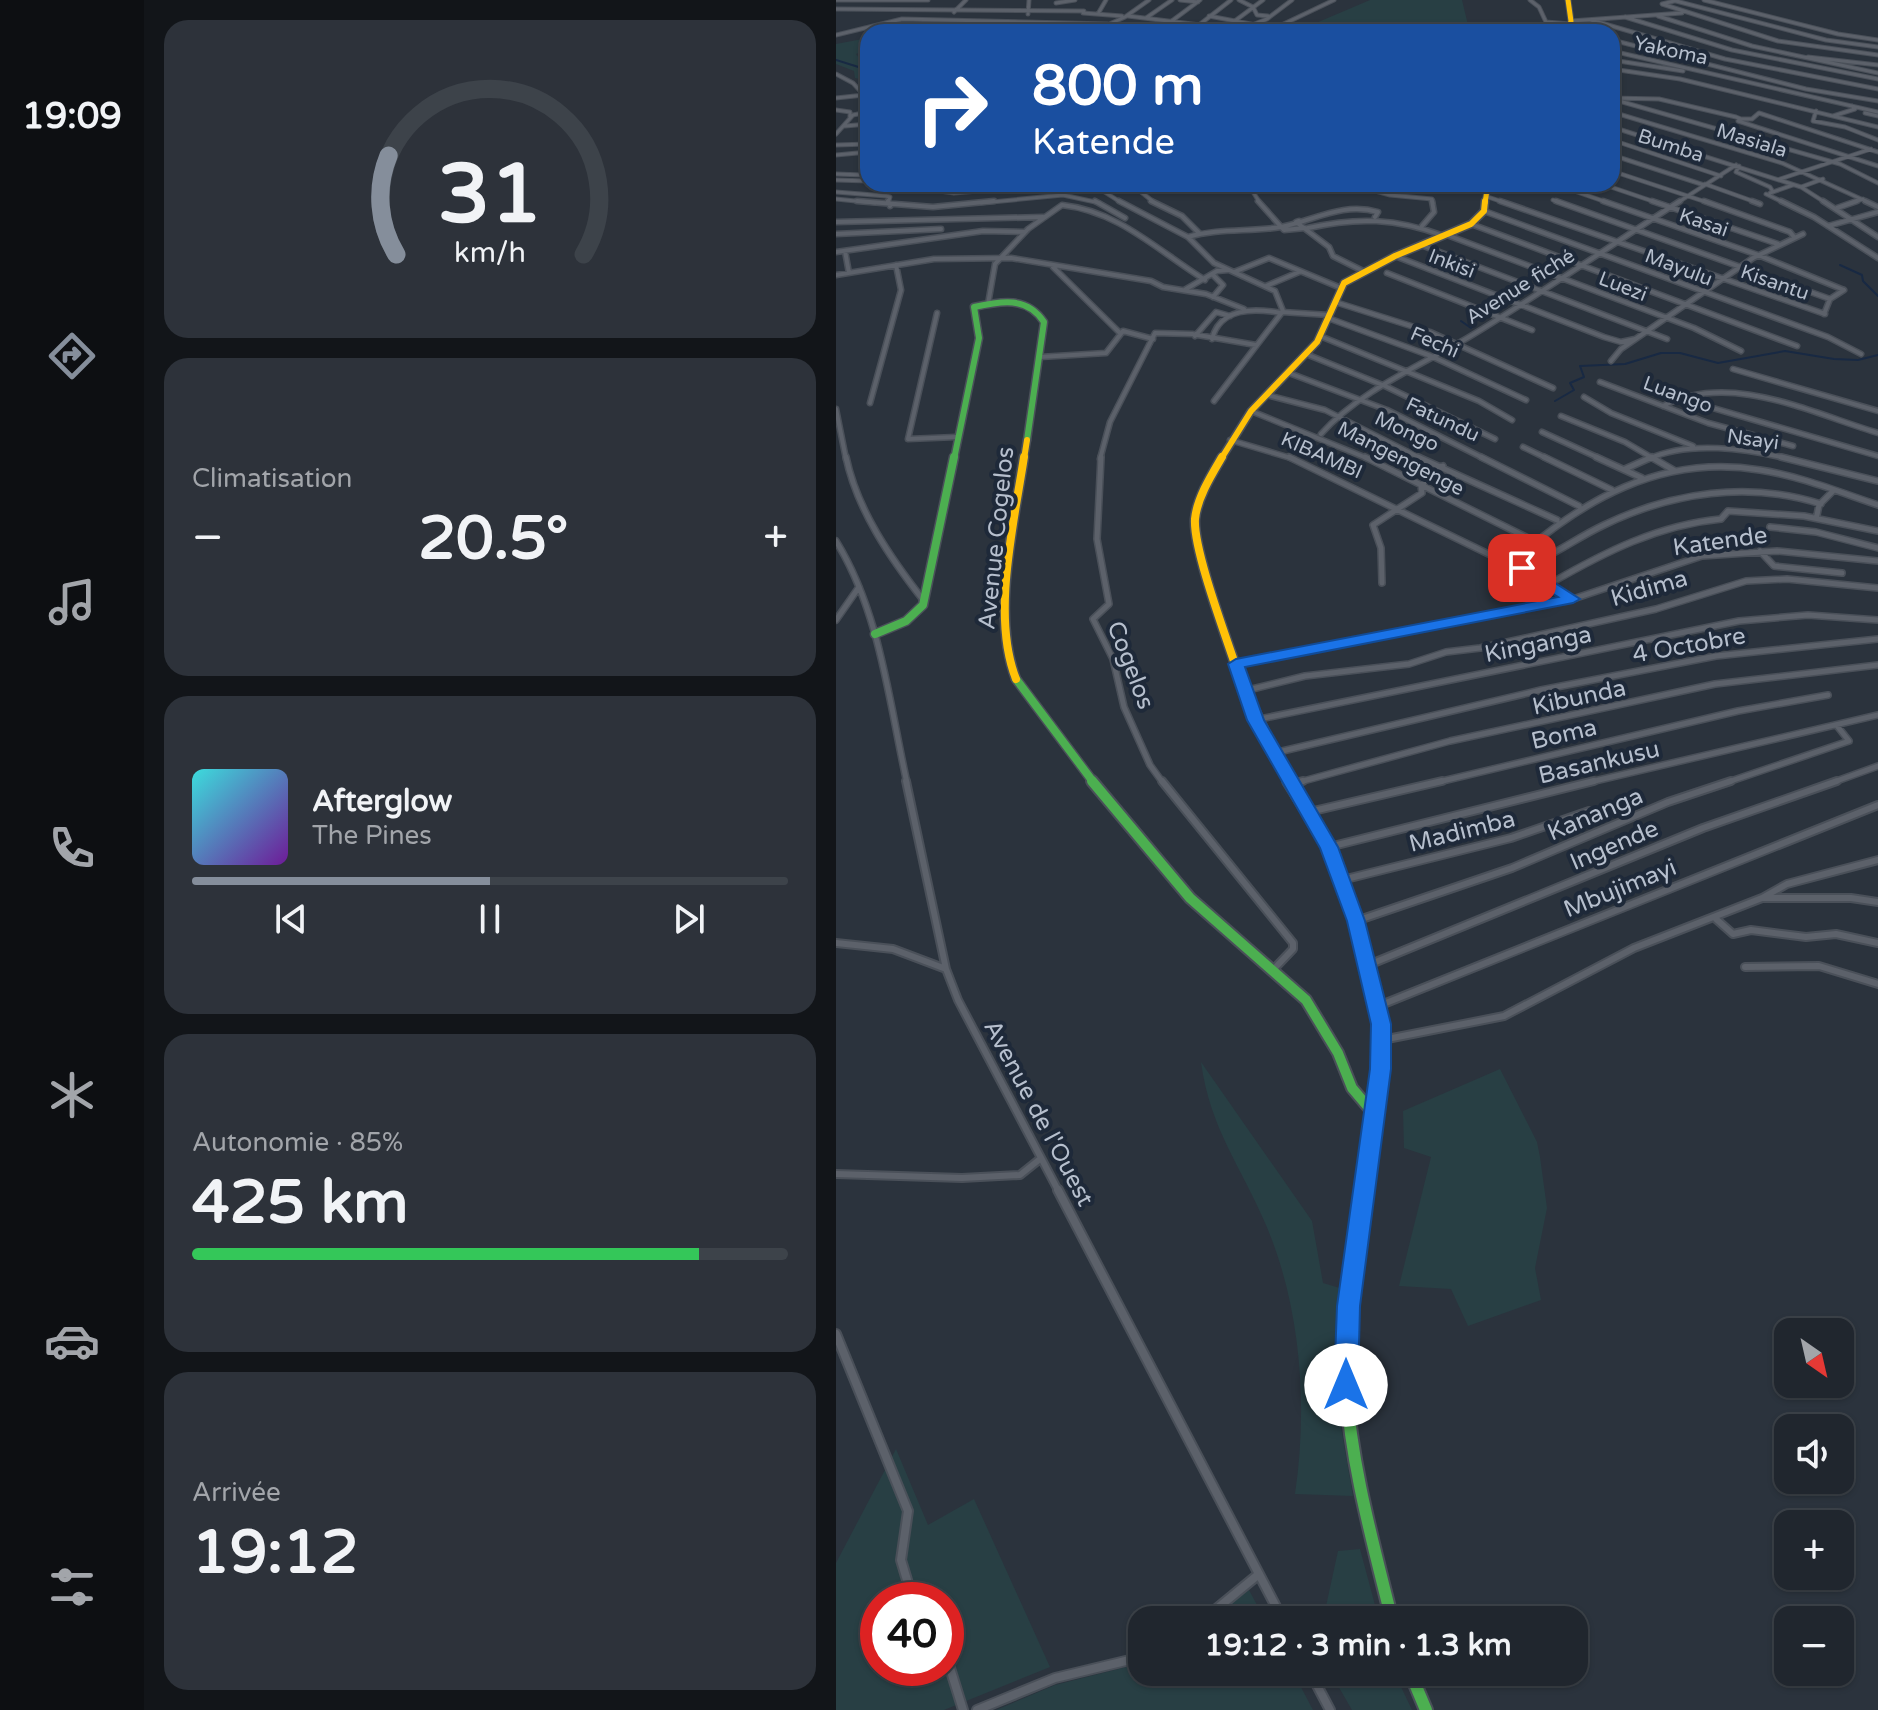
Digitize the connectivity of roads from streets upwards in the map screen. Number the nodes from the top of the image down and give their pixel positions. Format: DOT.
graph roads {
  1 [pos="836,0"];
  2 [pos="928,0"];
  3 [pos="966,0"];
  4 [pos="1029,0"];
  5 [pos="1075,0"];
  6 [pos="1081,0"];
  7 [pos="1106,0"];
  8 [pos="1149,0"];
  9 [pos="1172,0"];
  10 [pos="1180,0"];
  11 [pos="1231,0"];
  12 [pos="1239,0"];
  13 [pos="1263,0"];
  14 [pos="1292,0"];
  15 [pos="1334,0"];
  16 [pos="1530,0"];
  17 [pos="1568,0"];
  18 [pos="1677,0"];
  19 [pos="1704,0"];
  20 [pos="1199,1"];
  21 [pos="1056,2"];
  22 [pos="1253,7"];
  23 [pos="836,9"];
  24 [pos="877,10"];
  25 [pos="954,12"];
  26 [pos="969,12"];
  27 [pos="1030,12"];
  28 [pos="1055,12"];
  29 [pos="1084,12"];
  30 [pos="1099,12"];
  31 [pos="1686,13"];
  32 [pos="1209,16"];
  33 [pos="1268,16"];
  34 [pos="1658,16"];
  35 [pos="1126,17"];
  36 [pos="1625,17"];
  37 [pos="1146,18"];
  38 [pos="1236,20"];
  39 [pos="1591,20"];
  40 [pos="1077,21"];
  41 [pos="963,22"];
  42 [pos="1021,22"];
  43 [pos="1171,22"];
  44 [pos="889,24"];
  45 [pos="1108,24"];
  46 [pos="1168,24"];
  47 [pos="1190,24"];
  48 [pos="1201,24"];
  49 [pos="1231,24"];
  50 [pos="1253,24"];
  51 [pos="1284,24"];
  52 [pos="1554,24"];
  53 [pos="1570,24"];
  54 [pos="1580,24"];
  55 [pos="1605,24"];
  56 [pos="1620,28"];
  57 [pos="860,30"];
  58 [pos="836,35"];
  59 [pos="1878,40"];
  60 [pos="1620,42"];
  61 [pos="1878,47"];
  62 [pos="1620,53"];
  63 [pos="1878,55"];
  64 [pos="1805,59"];
  65 [pos="1620,61"];
  66 [pos="1878,65"];
  67 [pos="1620,70"];
  68 [pos="1683,71"];
  69 [pos="1878,73"];
  70 [pos="836,74"];
  71 [pos="1878,79"];
  72 [pos="1878,89"];
  73 [pos="860,91"];
  74 [pos="860,95"];
  75 [pos="836,98"];
  76 [pos="1620,99"];
  77 [pos="1620,101"];
  78 [pos="1878,101"];
  79 [pos="1853,108"];
  80 [pos="836,110"];
  81 [pos="1816,111"];
  82 [pos="860,114"];
  83 [pos="1620,114"];
  84 [pos="1878,114"];
  85 [pos="1833,116"];
  86 [pos="850,117"];
  87 [pos="1741,119"];
  88 [pos="860,125"];
  89 [pos="845,126"];
  90 [pos="1878,127"];
  91 [pos="1620,129"];
  92 [pos="836,134"];
  93 [pos="1878,140"];
  94 [pos="860,143"];
  95 [pos="1620,143"];
  96 [pos="852,144"];
  97 [pos="836,145"];
  98 [pos="1871,149"];
  99 [pos="1878,152"];
  100 [pos="836,153"];
  101 [pos="1848,154"];
  102 [pos="860,155"];
  103 [pos="1855,157"];
  104 [pos="1620,158"];
  105 [pos="1827,161"];
  106 [pos="1840,164"];
  107 [pos="1737,166"];
  108 [pos="1878,166"];
  109 [pos="1803,171"];
  110 [pos="1620,173"];
  111 [pos="836,174"];
  112 [pos="860,174"];
  113 [pos="1769,175"];
  114 [pos="1721,176"];
  115 [pos="1780,179"];
  116 [pos="1823,179"];
  117 [pos="836,180"];
  118 [pos="860,181"];
  119 [pos="1757,183"];
  120 [pos="1878,183"];
  121 [pos="1704,184"];
  122 [pos="1794,185"];
  123 [pos="1801,187"];
  124 [pos="1620,190"];
  125 [pos="836,192"];
  126 [pos="922,192"];
  127 [pos="966,192"];
  128 [pos="1105,192"];
  129 [pos="1140,192"];
  130 [pos="1254,192"];
  131 [pos="1379,192"];
  132 [pos="1488,192"];
  133 [pos="1577,192"];
  134 [pos="1773,192"];
  135 [pos="954,193"];
  136 [pos="1690,194"];
  137 [pos="1488,197"];
  138 [pos="836,199"];
  139 [pos="1863,199"];
  140 [pos="1553,200"];
  141 [pos="890,206"];
  142 [pos="1668,207"];
  143 [pos="1836,208"];
  144 [pos="1723,209"];
  145 [pos="1878,209"];
  146 [pos="1711,210"];
  147 [pos="1484,211"];
  148 [pos="1140,215"];
  149 [pos="1741,215"];
  150 [pos="1043,217"];
  151 [pos="1375,217"];
  152 [pos="1125,218"];
  153 [pos="1652,218"];
  154 [pos="1702,219"];
  155 [pos="1851,219"];
  156 [pos="941,220"];
  157 [pos="1116,221"];
  158 [pos="1299,221"];
  159 [pos="836,222"];
  160 [pos="1471,224"];
  161 [pos="1719,224"];
  162 [pos="1279,226"];
  163 [pos="1422,226"];
  164 [pos="1828,226"];
  165 [pos="1307,228"];
  166 [pos="941,229"];
  167 [pos="1635,229"];
  168 [pos="1025,232"];
  169 [pos="1199,233"];
  170 [pos="836,234"];
  171 [pos="1803,234"];
  172 [pos="1446,235"];
  173 [pos="941,237"];
  174 [pos="1188,237"];
  175 [pos="1794,237"];
  176 [pos="1878,237"];
  177 [pos="1619,241"];
  178 [pos="1778,244"];
  179 [pos="1421,245"];
  180 [pos="845,251"];
  181 [pos="836,252"];
  182 [pos="1599,252"];
  183 [pos="1758,255"];
  184 [pos="1395,256"];
  185 [pos="1000,258"];
  186 [pos="1878,258"];
  187 [pos="896,265"];
  188 [pos="1581,265"];
  189 [pos="1053,267"];
  190 [pos="1741,268"];
  191 [pos="1228,270"];
  192 [pos="1363,271"];
  193 [pos="1234,272"];
  194 [pos="1299,272"];
  195 [pos="849,273"];
  196 [pos="1387,273"];
  197 [pos="836,275"];
  198 [pos="1214,276"];
  199 [pos="1561,277"];
  200 [pos="1724,279"];
  201 [pos="1205,280"];
  202 [pos="1266,286"];
  203 [pos="1341,288"];
  204 [pos="1184,290"];
  205 [pos="1806,290"];
  206 [pos="1537,291"];
  207 [pos="1706,292"];
  208 [pos="1213,297"];
  209 [pos="1830,299"];
  210 [pos="1335,302"];
  211 [pos="1790,302"];
  212 [pos="988,304"];
  213 [pos="1517,304"];
  214 [pos="1688,304"];
  215 [pos="1244,309"];
  216 [pos="1281,312"];
  217 [pos="937,313"];
  218 [pos="1501,315"];
  219 [pos="1233,316"];
  220 [pos="1329,316"];
  221 [pos="1668,318"];
  222 [pos="1204,325"];
  223 [pos="1214,330"];
  224 [pos="1532,330"];
  225 [pos="1120,333"];
  226 [pos="1648,333"];
  227 [pos="1154,336"];
  228 [pos="1195,336"];
  229 [pos="1320,336"];
  230 [pos="1212,339"];
  231 [pos="1635,339"];
  232 [pos="1667,339"];
  233 [pos="1453,344"];
  234 [pos="1256,345"];
  235 [pos="1797,346"];
  236 [pos="1741,351"];
  237 [pos="1306,354"];
  238 [pos="1861,354"];
  239 [pos="1431,356"];
  240 [pos="1040,357"];
  241 [pos="1611,361"];
  242 [pos="1733,369"];
  243 [pos="1405,372"];
  244 [pos="1289,373"];
  245 [pos="1600,382"];
  246 [pos="1385,386"];
  247 [pos="1553,388"];
  248 [pos="1267,395"];
  249 [pos="1584,397"];
  250 [pos="1675,397"];
  251 [pos="1363,400"];
  252 [pos="1526,400"];
  253 [pos="1214,401"];
  254 [pos="870,403"];
  255 [pos="1663,406"];
  256 [pos="836,409"];
  257 [pos="1251,411"];
  258 [pos="1878,411"];
  259 [pos="1561,416"];
  260 [pos="1336,417"];
  261 [pos="1512,420"];
  262 [pos="1542,432"];
  263 [pos="1878,433"];
  264 [pos="1321,434"];
  265 [pos="1799,436"];
  266 [pos="956,437"];
  267 [pos="1495,439"];
  268 [pos="1230,440"];
  269 [pos="1793,446"];
  270 [pos="1523,447"];
  271 [pos="1700,449"];
  272 [pos="1878,456"];
  273 [pos="1651,457"];
  274 [pos="1786,459"];
  275 [pos="1443,466"];
  276 [pos="1625,469"];
  277 [pos="841,471"];
  278 [pos="1675,471"];
  279 [pos="848,474"];
  280 [pos="1642,478"];
  281 [pos="1878,481"];
  282 [pos="1421,486"];
  283 [pos="1612,490"];
  284 [pos="1833,491"];
  285 [pos="1821,504"];
  286 [pos="1878,505"];
  287 [pos="1579,506"];
  288 [pos="1398,509"];
  289 [pos="1817,515"];
  290 [pos="1557,520"];
  291 [pos="1770,527"];
  292 [pos="1878,531"];
  293 [pos="836,541"];
  294 [pos="1534,541"];
  295 [pos="1878,548"];
  296 [pos="1760,551"];
  297 [pos="1878,561"];
  298 [pos="1510,564"];
  299 [pos="1522,568"];
  300 [pos="1842,573"];
  301 [pos="1382,583"];
  302 [pos="1551,583"];
  303 [pos="859,587"];
  304 [pos="1878,588"];
  305 [pos="1573,599"];
  306 [pos="924,601"];
  307 [pos="836,620"];
  308 [pos="1878,620"];
  309 [pos="875,634"];
  310 [pos="1878,639"];
  311 [pos="1236,664"];
  312 [pos="1878,665"];
  313 [pos="1244,691"];
  314 [pos="1828,695"];
  315 [pos="1878,715"];
  316 [pos="1255,720"];
  317 [pos="1838,727"];
  318 [pos="1274,753"];
  319 [pos="1878,766"];
  320 [pos="1290,784"];
  321 [pos="1878,805"];
  322 [pos="1589,811"];
  323 [pos="1309,812"];
  324 [pos="1329,847"];
  325 [pos="1878,860"];
  326 [pos="1342,880"];
  327 [pos="1762,898"];
  328 [pos="1878,902"];
  329 [pos="1716,919"];
  330 [pos="1356,921"];
  331 [pos="836,943"];
  332 [pos="1878,943"];
  333 [pos="1366,966"];
  334 [pos="1745,967"];
  335 [pos="946,969"];
  336 [pos="1272,971"];
  337 [pos="1878,984"];
  338 [pos="1376,1007"];
  339 [pos="1382,1040"];
  340 [pos="1374,1114"];
  341 [pos="1040,1159"];
  342 [pos="836,1174"];
  343 [pos="836,1334"];
  344 [pos="1259,1574"];
  345 [pos="908,1582"];
  346 [pos="1224,1606"];
  347 [pos="1276,1606"];
  348 [pos="1389,1606"];
  349 [pos="1128,1660"];
  350 [pos="956,1686"];
  351 [pos="1317,1686"];
  352 [pos="1416,1686"];
  353 [pos="963,1710"];
  354 [pos="977,1710"];
  355 [pos="1330,1710"];
  356 [pos="1426,1710"];
  1 -- 2 [label="street"];
  3 -- 25 [label="street"];
  4 -- 27 [label="street"];
  5 -- 21 [label="street"];
  6 -- 29 [label="street"];
  7 -- 30 [label="street"];
  8 -- 35 [label="street"];
  9 -- 37 [label="street"];
  10 -- 20 [label="street"];
  11 -- 32 [label="street"];
  12 -- 22 [label="street"];
  13 -- 22 [label="street"];
  14 -- 33 [label="street"];
  15 -- 51 [label="street"];
  16 -- 52 [label="street"];
  17 -- 53 [label="street"];
  18 -- 31 [label="street"];
  18 -- 61 [label="street"];
  19 -- 59 [label="street"];
  20 -- 43 [label="street"];
  21 -- 28 [label="street"];
  22 -- 33 [label="street"];
  22 -- 38 [label="street"];
  23 -- 24 [label="street"];
  24 -- 25 [label="street"];
  24 -- 44 [label="street"];
  25 -- 26 [label="street"];
  26 -- 27 [label="street"];
  26 -- 41 [label="street"];
  27 -- 28 [label="street"];
  27 -- 42 [label="street"];
  28 -- 29 [label="street"];
  29 -- 30 [label="street"];
  29 -- 40 [label="street"];
  30 -- 35 [label="street"];
  31 -- 34 [label="street"];
  31 -- 63 [label="street"];
  32 -- 38 [label="street"];
  32 -- 48 [label="street"];
  33 -- 50 [label="street"];
  34 -- 36 [label="street"];
  34 -- 64 [label="street"];
  35 -- 37 [label="street"];
  35 -- 45 [label="street"];
  36 -- 39 [label="street"];
  36 -- 71 [label="street"];
  37 -- 43 [label="street"];
  38 -- 49 [label="street"];
  38 -- 50 [label="street"];
  39 -- 54 [label="street"];
  39 -- 55 [label="street"];
  40 -- 42 [label="street"];
  40 -- 45 [label="street"];
  41 -- 42 [label="street"];
  41 -- 44 [label="street"];
  43 -- 46 [label="street"];
  43 -- 47 [label="street"];
  56 -- 72 [label="street"];
  57 -- 58 [label="street"];
  60 -- 78 [label="street"];
  62 -- 79 [label="street, Yakoma"];
  64 -- 66 [label="street"];
  64 -- 69 [label="street"];
  65 -- 68 [label="street"];
  67 -- 81 [label="street"];
  70 -- 73 [label="street"];
  74 -- 75 [label="street"];
  76 -- 87 [label="street"];
  77 -- 105 [label="street"];
  79 -- 84 [label="street, Yakoma"];
  79 -- 85 [label="street"];
  80 -- 86 [label="street"];
  81 -- 85 [label="street"];
  81 -- 93 [label="street"];
  82 -- 86 [label="street"];
  83 -- 109 [label="street, Masiala"];
  85 -- 90 [label="street"];
  86 -- 89 [label="street"];
  87 -- 98 [label="street"];
  87 -- 101 [label="street"];
  88 -- 89 [label="street"];
  89 -- 92 [label="street"];
  91 -- 107 [label="street"];
  94 -- 96 [label="street"];
  95 -- 114 [label="street, Bumba"];
  96 -- 97 [label="street"];
  96 -- 100 [label="street"];
  98 -- 99 [label="street"];
  98 -- 101 [label="street"];
  100 -- 102 [label="street"];
  101 -- 103 [label="street"];
  101 -- 105 [label="street"];
  103 -- 106 [label="street"];
  103 -- 108 [label="street"];
  104 -- 121 [label="street"];
  105 -- 106 [label="street"];
  105 -- 109 [label="street"];
  106 -- 120 [label="street"];
  107 -- 113 [label="street"];
  107 -- 114 [label="street, Avenue fiché"];
  107 -- 119 [label="street"];
  109 -- 115 [label="street"];
  109 -- 116 [label="street, Masiala"];
  110 -- 136 [label="street"];
  111 -- 112 [label="street"];
  113 -- 115 [label="street"];
  113 -- 119 [label="street"];
  114 -- 121 [label="street, Avenue fiché"];
  115 -- 122 [label="street"];
  116 -- 123 [label="street"];
  116 -- 139 [label="street, Masiala"];
  117 -- 118 [label="street"];
  119 -- 134 [label="street"];
  121 -- 136 [label="street, Avenue fiché"];
  121 -- 149 [label="street"];
  122 -- 123 [label="street"];
  122 -- 134 [label="street"];
  123 -- 143 [label="street"];
  124 -- 142 [label="street"];
  125 -- 141 [label="street"];
  126 -- 135 [label="street"];
  127 -- 135 [label="street"];
  128 -- 148 [label="street"];
  129 -- 169 [label="street"];
  130 -- 162 [label="street"];
  131 -- 163 [label="street"];
  132 -- 137 [label="street"];
  133 -- 153 [label="street, Kasai"];
  134 -- 164 [label="street"];
  136 -- 142 [label="street, Avenue fiché"];
  136 -- 146 [label="street"];
  137 -- 147 [label="street"];
  137 -- 177 [label="street, Kisantu"];
  138 -- 141 [label="street"];
  139 -- 143 [label="street"];
  139 -- 145 [label="street, Masiala"];
  140 -- 167 [label="street"];
  141 -- 152 [label="street"];
  142 -- 153 [label="street, Avenue fiché"];
  142 -- 154 [label="street"];
  143 -- 155 [label="street"];
  144 -- 146 [label="street"];
  144 -- 149 [label="street"];
  144 -- 161 [label="street"];
  145 -- 155 [label="street"];
  146 -- 154 [label="street"];
  147 -- 160 [label="street"];
  147 -- 182 [label="street, Mayulu"];
  148 -- 152 [label="street"];
  148 -- 174 [label="street"];
  149 -- 175 [label="street"];
  150 -- 156 [label="street"];
  150 -- 157 [label="street"];
  150 -- 168 [label="street"];
  151 -- 158 [label="street, Luezi"];
  151 -- 163 [label="street, Luezi"];
  151 -- 165 [label="street"];
  152 -- 157 [label="street"];
  153 -- 167 [label="street, Avenue fiché"];
  153 -- 183 [label="street, Kasai"];
  154 -- 161 [label="street"];
  155 -- 164 [label="street"];
  155 -- 176 [label="street"];
  156 -- 159 [label="street"];
  156 -- 166 [label="street"];
  157 -- 201 [label="street"];
  158 -- 162 [label="street, Luezi"];
  158 -- 165 [label="street"];
  160 -- 172 [label="street"];
  160 -- 188 [label="street"];
  161 -- 178 [label="street"];
  162 -- 165 [label="street"];
  162 -- 169 [label="street"];
  163 -- 172 [label="street, Luezi"];
  164 -- 186 [label="street"];
  165 -- 192 [label="street"];
  166 -- 170 [label="street"];
  166 -- 173 [label="street"];
  167 -- 177 [label="street, Avenue fiché"];
  167 -- 190 [label="street"];
  168 -- 173 [label="street"];
  168 -- 185 [label="street"];
  169 -- 174 [label="street"];
  171 -- 175 [label="street"];
  172 -- 179 [label="street"];
  172 -- 199 [label="street, Luezi"];
  173 -- 180 [label="street"];
  174 -- 191 [label="street"];
  175 -- 178 [label="street"];
  177 -- 182 [label="street, Avenue fiché"];
  177 -- 200 [label="street, Kisantu"];
  178 -- 183 [label="street"];
  179 -- 184 [label="street"];
  179 -- 206 [label="street"];
  180 -- 181 [label="street"];
  180 -- 195 [label="street"];
  182 -- 188 [label="street, Avenue fiché"];
  182 -- 207 [label="street, Mayulu"];
  183 -- 190 [label="street"];
  183 -- 209 [label="street, Kasai"];
  184 -- 192 [label="street"];
  184 -- 213 [label="street, Inkisi"];
  185 -- 187 [label="street, Fechi"];
  185 -- 189 [label="street, Fechi"];
  185 -- 212 [label="street"];
  187 -- 195 [label="street, Fechi"];
  187 -- 254 [label="street"];
  188 -- 199 [label="street, Avenue fiché"];
  188 -- 214 [label="street"];
  189 -- 204 [label="street, Fechi"];
  189 -- 225 [label="street"];
  190 -- 200 [label="street"];
  190 -- 205 [label="street"];
  191 -- 193 [label="street"];
  191 -- 198 [label="street"];
  192 -- 203 [label="street"];
  193 -- 194 [label="street"];
  193 -- 202 [label="street"];
  194 -- 202 [label="street"];
  194 -- 203 [label="street"];
  195 -- 197 [label="street, Fechi"];
  196 -- 218 [label="street"];
  198 -- 201 [label="street"];
  198 -- 208 [label="street"];
  199 -- 206 [label="street, Avenue fiché"];
  199 -- 221 [label="street, Luezi"];
  200 -- 207 [label="street"];
  200 -- 211 [label="street, Kisantu"];
  201 -- 204 [label="street"];
  202 -- 216 [label="street"];
  203 -- 210 [label="street"];
  204 -- 208 [label="street, Fechi"];
  205 -- 209 [label="street"];
  205 -- 211 [label="street"];
  206 -- 213 [label="street, Avenue fiché"];
  206 -- 226 [label="street"];
  207 -- 214 [label="street"];
  207 -- 238 [label="street, Mayulu"];
  208 -- 215 [label="street, Fechi"];
  209 -- 211 [label="street, Kisantu"];
  210 -- 220 [label="street"];
  210 -- 233 [label="street"];
  212 -- 240 [label="street, Avenue Cogelos"];
  212 -- 266 [label="street"];
  213 -- 218 [label="street, Avenue fiché"];
  213 -- 231 [label="street, Inkisi"];
  214 -- 221 [label="street"];
  214 -- 235 [label="street"];
  215 -- 216 [label="street, Fechi"];
  215 -- 219 [label="street"];
  216 -- 220 [label="street, Fechi"];
  216 -- 234 [label="street"];
  217 -- 266 [label="street"];
  218 -- 224 [label="street"];
  218 -- 233 [label="street, Avenue fiché"];
  219 -- 222 [label="street"];
  219 -- 223 [label="street"];
  220 -- 229 [label="street"];
  220 -- 239 [label="street, Fechi"];
  221 -- 226 [label="street"];
  221 -- 236 [label="street, Luezi"];
  222 -- 223 [label="street"];
  222 -- 228 [label="street"];
  223 -- 230 [label="street"];
  225 -- 227 [label="street"];
  225 -- 240 [label="street"];
  226 -- 231 [label="street"];
  226 -- 232 [label="street"];
  227 -- 228 [label="street"];
  227 -- 336 [label="street, Cogelos"];
  228 -- 230 [label="street"];
  229 -- 237 [label="street"];
  229 -- 243 [label="street"];
  230 -- 234 [label="street"];
  231 -- 241 [label="street"];
  233 -- 239 [label="street, Avenue fiché"];
  233 -- 247 [label="street"];
  234 -- 253 [label="street"];
  237 -- 244 [label="street"];
  237 -- 246 [label="street"];
  239 -- 243 [label="street, Avenue fiché"];
  239 -- 252 [label="street, Fechi"];
  240 -- 336 [label="street, Avenue Cogelos"];
  242 -- 258 [label="street"];
  243 -- 246 [label="street, Avenue fiché"];
  243 -- 261 [label="street"];
  244 -- 248 [label="street"];
  244 -- 251 [label="street, Fatundu"];
  245 -- 255 [label="street, Luango"];
  246 -- 251 [label="street, Avenue fiché"];
  246 -- 267 [label="street"];
  248 -- 257 [label="street"];
  248 -- 260 [label="street, Mongo"];
  249 -- 271 [label="street, Luango"];
  250 -- 255 [label="street"];
  250 -- 263 [label="street"];
  250 -- 265 [label="street"];
  251 -- 260 [label="street, Avenue fiché"];
  251 -- 287 [label="street, Fatundu"];
  255 -- 269 [label="street, Luango"];
  256 -- 279 [label="street"];
  257 -- 264 [label="street, Mangengenge"];
  257 -- 268 [label="street"];
  259 -- 273 [label="street"];
  260 -- 264 [label="street, Avenue fiché"];
  260 -- 275 [label="street, Mongo"];
  262 -- 276 [label="street"];
  264 -- 282 [label="street, Mangengenge"];
  265 -- 269 [label="street"];
  265 -- 272 [label="street"];
  266 -- 306 [label="street"];
  268 -- 288 [label="street, KIBAMBI"];
  268 -- 311 [label="street"];
  269 -- 274 [label="street"];
  270 -- 283 [label="street"];
  271 -- 273 [label="street, Nsayi"];
  271 -- 274 [label="street, Nsayi"];
  273 -- 276 [label="street, Nsayi"];
  273 -- 278 [label="street"];
  274 -- 281 [label="street, Nsayi"];
  275 -- 282 [label="street"];
  275 -- 290 [label="street, Mongo"];
  276 -- 280 [label="street"];
  277 -- 279 [label="street"];
  278 -- 280 [label="street"];
  278 -- 284 [label="street"];
  279 -- 306 [label="street"];
  280 -- 283 [label="street"];
  282 -- 288 [label="street"];
  282 -- 294 [label="street, Mangengenge"];
  283 -- 287 [label="street"];
  284 -- 285 [label="street"];
  284 -- 286 [label="street"];
  285 -- 289 [label="street"];
  285 -- 299 [label="street"];
  287 -- 290 [label="street"];
  288 -- 298 [label="street"];
  288 -- 301 [label="street"];
  289 -- 292 [label="street"];
  289 -- 302 [label="street"];
  290 -- 294 [label="street"];
  291 -- 295 [label="street"];
  293 -- 303 [label="street, Avenue de l'Ouest"];
  294 -- 298 [label="street"];
  296 -- 297 [label="street, Katende"];
  296 -- 300 [label="street"];
  296 -- 305 [label="street, Katende"];
  298 -- 299 [label="street"];
  299 -- 302 [label="street"];
  302 -- 305 [label="street"];
  303 -- 307 [label="street"];
  303 -- 309 [label="street, Avenue de l'Ouest"];
  304 -- 313 [label="street, Kidima"];
  305 -- 311 [label="street, Katende"];
  306 -- 309 [label="street"];
  308 -- 316 [label="street, Kinganga"];
  309 -- 335 [label="street, Avenue de l'Ouest"];
  310 -- 318 [label="street, 4 Octobre"];
  311 -- 313 [label="street"];
  312 -- 320 [label="street, Kibunda"];
  313 -- 316 [label="street"];
  314 -- 323 [label="street, Boma"];
  315 -- 317 [label="street, Basankusu"];
  316 -- 318 [label="street"];
  317 -- 324 [label="street, Basankusu"];
  317 -- 330 [label="street, Kananga"];
  318 -- 320 [label="street"];
  319 -- 333 [label="street, Ingende"];
  320 -- 323 [label="street"];
  321 -- 338 [label="street, Mbujimayi"];
  322 -- 326 [label="street, Madimba"];
  323 -- 324 [label="street"];
  324 -- 326 [label="street"];
  325 -- 327 [label="street"];
  326 -- 330 [label="street"];
  327 -- 328 [label="street"];
  327 -- 329 [label="street"];
  329 -- 332 [label="street"];
  329 -- 339 [label="street"];
  330 -- 333 [label="street"];
  331 -- 335 [label="street"];
  333 -- 338 [label="street"];
  334 -- 337 [label="street"];
  335 -- 341 [label="street, Avenue de l'Ouest"];
  336 -- 340 [label="street, Avenue Cogelos"];
  338 -- 339 [label="street"];
  339 -- 340 [label="street"];
  340 -- 348 [label="street"];
  341 -- 342 [label="street"];
  341 -- 344 [label="street, Avenue de l'Ouest"];
  343 -- 345 [label="street"];
  344 -- 346 [label="street"];
  344 -- 347 [label="street, Avenue de l'Ouest"];
  349 -- 354 [label="street"];
  350 -- 353 [label="street"];
  351 -- 355 [label="street"];
  352 -- 356 [label="street"];
}
